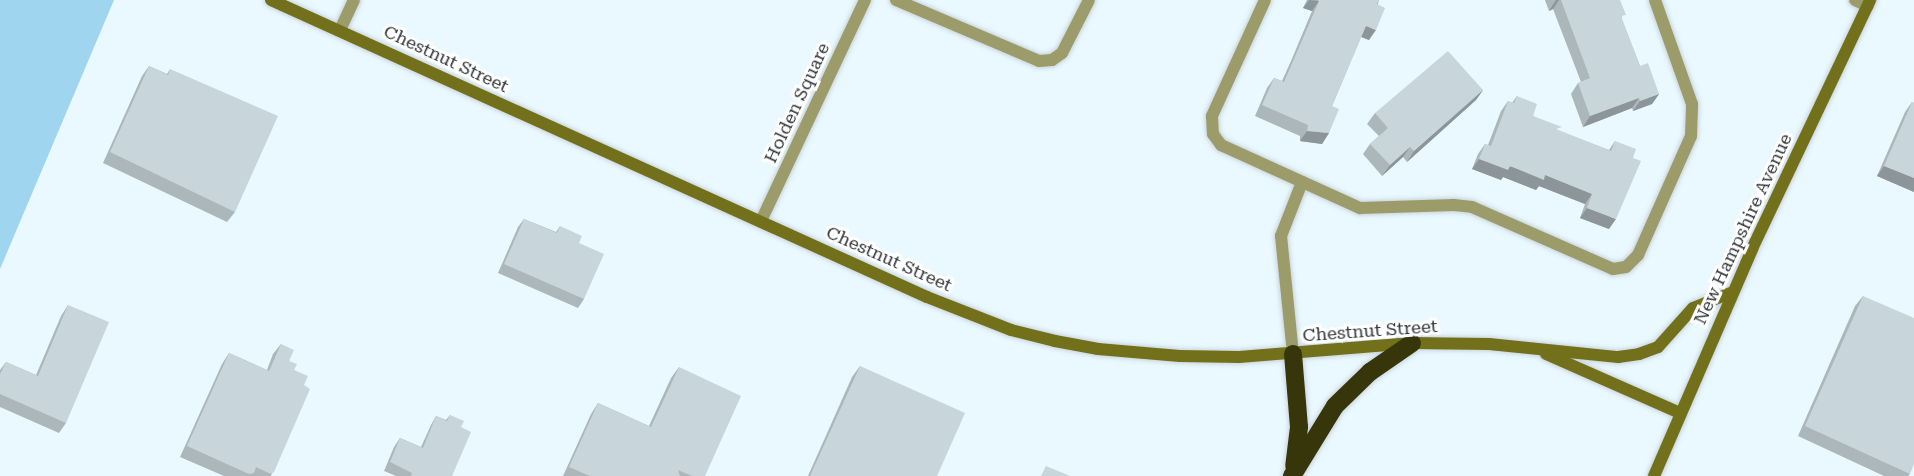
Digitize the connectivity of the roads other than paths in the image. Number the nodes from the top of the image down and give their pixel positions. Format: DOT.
graph roads {
  1 [pos="271,0"];
  2 [pos="354,0"];
  3 [pos="866,0"];
  4 [pos="896,0"];
  5 [pos="1089,0"];
  6 [pos="1264,0"];
  7 [pos="1655,0"];
  8 [pos="1855,0"];
  9 [pos="1869,3"];
  10 [pos="340,30"];
  11 [pos="1302,182"];
  12 [pos="760,221"];
  13 [pos="1733,292"];
  14 [pos="1412,343"];
  15 [pos="1536,350"];
  16 [pos="1293,354"];
  17 [pos="1680,413"];
  18 [pos="1292,475"];
  19 [pos="1654,476"];
  1 -- 10 [label="street, Chestnut Street"];
  2 -- 10 [label="street"];
  3 -- 12 [label="street, Holden Square"];
  4 -- 5 [label="street"];
  6 -- 11 [label="street"];
  7 -- 11 [label="street"];
  8 -- 9 [label="street"];
  9 -- 13 [label="street, New Hampshire Avenue"];
  10 -- 12 [label="street, Chestnut Street"];
  11 -- 16 [label="street"];
  12 -- 16 [label="street, Chestnut Street"];
  13 -- 15 [label="street, Chestnut Street"];
  13 -- 17 [label="street, New Hampshire Avenue"];
  14 -- 15 [label="street, Chestnut Street"];
  14 -- 16 [label="street, Chestnut Street"];
  14 -- 18 [label="highway"];
  15 -- 17 [label="street, Chestnut Street"];
  16 -- 18 [label="highway"];
  17 -- 19 [label="street, New Hampshire Avenue"];
}
